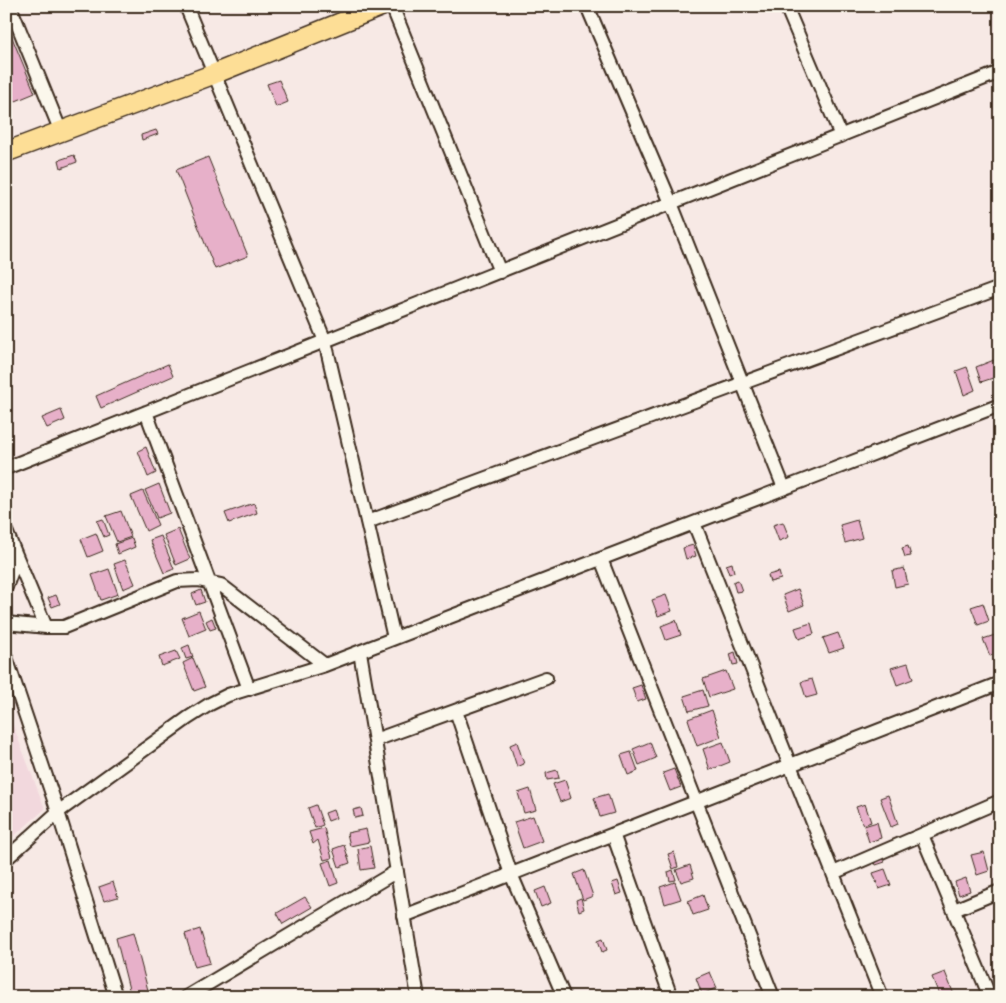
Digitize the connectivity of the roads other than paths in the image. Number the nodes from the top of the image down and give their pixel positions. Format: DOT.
graph roads {
  1 [pos="10,6"];
  2 [pos="186,6"];
  3 [pos="382,6"];
  4 [pos="392,6"];
  5 [pos="587,6"];
  6 [pos="786,6"];
  7 [pos="1000,72"];
  8 [pos="214,74"];
  9 [pos="61,132"];
  10 [pos="841,136"];
  11 [pos="6,152"];
  12 [pos="671,203"];
  13 [pos="500,272"];
  14 [pos="1000,288"];
  15 [pos="325,341"];
  16 [pos="742,384"];
  17 [pos="1000,405"];
  18 [pos="146,412"];
  19 [pos="6,468"];
  20 [pos="784,488"];
  21 [pos="367,522"];
  22 [pos="694,523"];
  23 [pos="8,535"];
  24 [pos="601,559"];
  25 [pos="211,583"];
  26 [pos="6,587"];
  27 [pos="6,623"];
  28 [pos="46,627"];
  29 [pos="394,638"];
  30 [pos="360,652"];
  31 [pos="6,658"];
  32 [pos="325,665"];
  33 [pos="546,678"];
  34 [pos="1000,683"];
  35 [pos="249,689"];
  36 [pos="456,710"];
  37 [pos="375,740"];
  38 [pos="790,765"];
  39 [pos="1000,801"];
  40 [pos="696,802"];
  41 [pos="58,812"];
  42 [pos="613,834"];
  43 [pos="922,835"];
  44 [pos="6,859"];
  45 [pos="396,870"];
  46 [pos="833,873"];
  47 [pos="511,874"];
  48 [pos="1000,891"];
  49 [pos="954,910"];
  50 [pos="404,916"];
  51 [pos="993,993"];
  52 [pos="116,997"];
  53 [pos="186,997"];
  54 [pos="418,997"];
  55 [pos="564,997"];
  56 [pos="671,997"];
  57 [pos="773,997"];
  58 [pos="882,997"];
  1 -- 9 [label="street"];
  2 -- 8 [label="street"];
  3 -- 8 [label="main road"];
  4 -- 13 [label="street"];
  5 -- 12 [label="street"];
  6 -- 10 [label="street"];
  7 -- 10 [label="street"];
  8 -- 9 [label="main road"];
  8 -- 15 [label="street"];
  9 -- 11 [label="main road"];
  10 -- 12 [label="street"];
  12 -- 13 [label="street"];
  12 -- 16 [label="street"];
  13 -- 15 [label="street"];
  14 -- 16 [label="street"];
  15 -- 18 [label="street"];
  15 -- 21 [label="street"];
  16 -- 20 [label="street"];
  16 -- 21 [label="street"];
  17 -- 20 [label="street"];
  18 -- 19 [label="street"];
  18 -- 25 [label="street"];
  20 -- 22 [label="street"];
  21 -- 29 [label="street"];
  22 -- 24 [label="street"];
  22 -- 38 [label="street"];
  23 -- 26 [label="street"];
  23 -- 28 [label="street"];
  24 -- 29 [label="street"];
  24 -- 40 [label="street"];
  25 -- 28 [label="street"];
  25 -- 32 [label="street"];
  25 -- 35 [label="street"];
  27 -- 28 [label="street"];
  29 -- 30 [label="street"];
  30 -- 32 [label="street"];
  30 -- 37 [label="street"];
  31 -- 41 [label="street"];
  32 -- 35 [label="street"];
  33 -- 36 [label="street"];
  34 -- 38 [label="street"];
  35 -- 41 [label="street"];
  36 -- 37 [label="street"];
  36 -- 47 [label="street"];
  37 -- 45 [label="street"];
  38 -- 40 [label="street"];
  38 -- 46 [label="street"];
  39 -- 43 [label="street"];
  40 -- 42 [label="street"];
  40 -- 57 [label="street"];
  41 -- 44 [label="street"];
  41 -- 52 [label="street"];
  42 -- 47 [label="street"];
  42 -- 56 [label="street"];
  43 -- 46 [label="street"];
  43 -- 49 [label="street"];
  45 -- 50 [label="street"];
  45 -- 53 [label="street"];
  46 -- 58 [label="street"];
  47 -- 50 [label="street"];
  47 -- 55 [label="street"];
  48 -- 49 [label="street"];
  49 -- 51 [label="street"];
  50 -- 54 [label="street"];
}
